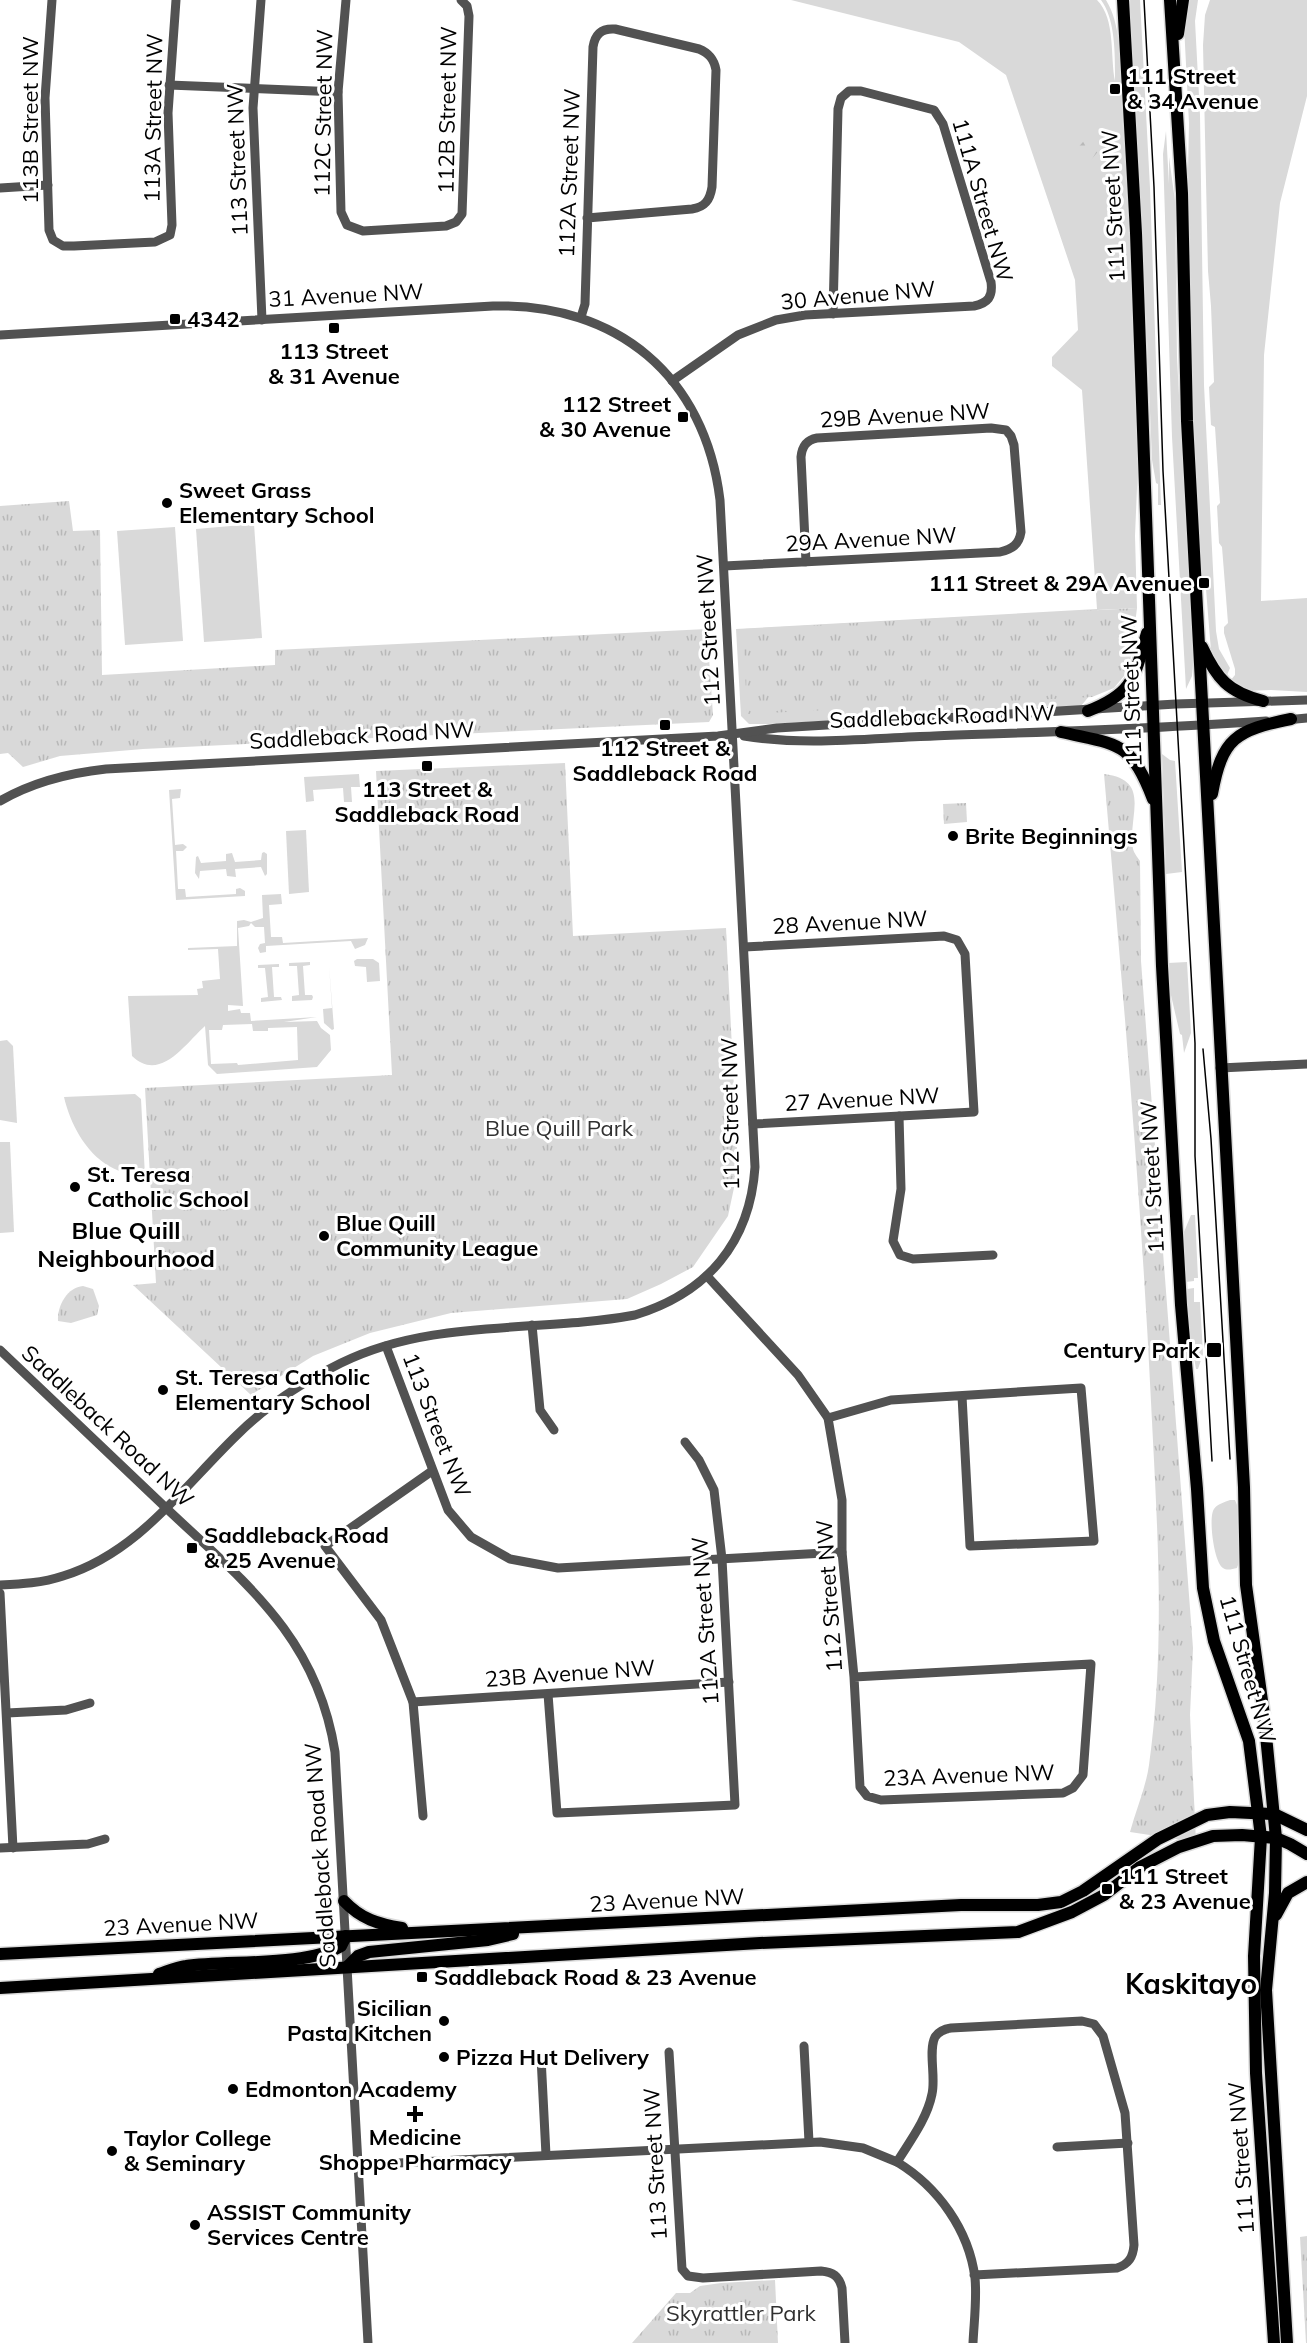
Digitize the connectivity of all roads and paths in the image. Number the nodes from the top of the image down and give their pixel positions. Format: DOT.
graph roads {
  1 [pos="52,0"];
  2 [pos="176,0"];
  3 [pos="261,0"];
  4 [pos="346,0"];
  5 [pos="1114,0"];
  6 [pos="1123,0"];
  7 [pos="1170,0"];
  8 [pos="1183,0"];
  9 [pos="463,1"];
  10 [pos="1124,21"];
  11 [pos="1175,83"];
  12 [pos="169,86"];
  13 [pos="253,88"];
  14 [pos="338,92"];
  15 [pos="48,185"];
  16 [pos="0,188"];
  17 [pos="587,218"];
  18 [pos="347,225"];
  19 [pos="53,240"];
  20 [pos="990,298"];
  21 [pos="833,314"];
  22 [pos="581,317"];
  23 [pos="262,320"];
  24 [pos="0,335"];
  25 [pos="672,381"];
  26 [pos="1018,543"];
  27 [pos="806,561"];
  28 [pos="724,566"];
  29 [pos="1150,623"];
  30 [pos="1199,643"];
  31 [pos="1307,700"];
  32 [pos="1263,701"];
  33 [pos="1203,703"];
  34 [pos="1153,706"];
  35 [pos="1088,711"];
  36 [pos="1307,718"];
  37 [pos="1291,719"];
  38 [pos="1204,725"];
  39 [pos="1154,727"];
  40 [pos="1060,732"];
  41 [pos="732,735"];
  42 [pos="0,801"];
  43 [pos="1156,807"];
  44 [pos="1208,813"];
  45 [pos="744,947"];
  46 [pos="1307,1064"];
  47 [pos="1220,1068"];
  48 [pos="974,1112"];
  49 [pos="898,1116"];
  50 [pos="753,1124"];
  51 [pos="993,1255"];
  52 [pos="707,1276"];
  53 [pos="532,1325"];
  54 [pos="386,1346"];
  55 [pos="0,1350"];
  56 [pos="962,1396"];
  57 [pos="828,1418"];
  58 [pos="554,1430"];
  59 [pos="685,1442"];
  60 [pos="432,1472"];
  61 [pos="166,1508"];
  62 [pos="842,1552"];
  63 [pos="722,1559"];
  64 [pos="0,1585"];
  65 [pos="0,1593"];
  66 [pos="854,1677"];
  67 [pos="729,1682"];
  68 [pos="548,1694"];
  69 [pos="413,1702"];
  70 [pos="90,1703"];
  71 [pos="6,1713"];
  72 [pos="867,1796"];
  73 [pos="1257,1813"];
  74 [pos="1274,1814"];
  75 [pos="423,1816"];
  76 [pos="1307,1830"];
  77 [pos="1261,1837"];
  78 [pos="1276,1838"];
  79 [pos="105,1839"];
  80 [pos="0,1848"];
  81 [pos="14,1848"];
  82 [pos="1307,1854"];
  83 [pos="1307,1882"];
  84 [pos="344,1901"];
  85 [pos="1273,1922"];
  86 [pos="540,1928"];
  87 [pos="427,1932"];
  88 [pos="346,1936"];
  89 [pos="0,1954"];
  90 [pos="348,1966"];
  91 [pos="141,1980"];
  92 [pos="0,1988"];
  93 [pos="804,2046"];
  94 [pos="669,2052"];
  95 [pos="541,2057"];
  96 [pos="809,2142"];
  97 [pos="1128,2143"];
  98 [pos="1057,2147"];
  99 [pos="674,2149"];
  100 [pos="546,2155"];
  101 [pos="897,2162"];
  102 [pos="358,2165"];
  103 [pos="974,2276"];
  104 [pos="368,2343"];
  105 [pos="845,2343"];
  106 [pos="973,2343"];
  107 [pos="1274,2343"];
  108 [pos="1287,2343"];
  1 -- 15 [label="street, 113B Street NW"];
  2 -- 12 [label="street, 113A Street NW"];
  3 -- 13 [label="street, 113 Street NW"];
  4 -- 14 [label="street, 112C Street NW"];
  5 -- 10 [label="main road"];
  6 -- 10 [label="main road, 111 Street NW"];
  7 -- 11 [label="main road, 111 Street NW"];
  8 -- 11 [label="main road"];
  9 -- 18 [label="street, 112B Street NW"];
  10 -- 29 [label="main road, 111 Street NW"];
  11 -- 30 [label="main road, 111 Street NW"];
  12 -- 13 [label="street"];
  12 -- 19 [label="street, 113A Street NW"];
  13 -- 14 [label="street"];
  13 -- 23 [label="street, 113 Street NW"];
  14 -- 18 [label="street, 112C Street NW"];
  15 -- 16 [label="street"];
  15 -- 19 [label="street, 113B Street NW"];
  17 -- 17 [label="street, 112A Street NW"];
  17 -- 22 [label="street, 112A Street NW"];
  20 -- 21 [label="street, 30 Avenue NW"];
  20 -- 21 [label="street, 111A Street NW"];
  21 -- 25 [label="street, 30 Avenue NW"];
  22 -- 23 [label="street, 31 Avenue NW"];
  22 -- 25 [label="street, 31 Avenue NW"];
  23 -- 24 [label="street, 31 Avenue NW"];
  25 -- 28 [label="street, 112 Street NW"];
  26 -- 27 [label="street, 29A Avenue NW"];
  26 -- 27 [label="street, 29B Avenue NW"];
  27 -- 28 [label="street, 29A Avenue NW"];
  28 -- 41 [label="street, 112 Street NW"];
  29 -- 34 [label="main road, 111 Street NW"];
  29 -- 35 [label="main road"];
  30 -- 32 [label="main road"];
  30 -- 33 [label="main road, 111 Street NW"];
  31 -- 32 [label="street"];
  32 -- 33 [label="street"];
  33 -- 34 [label="street"];
  33 -- 38 [label="main road, 111 Street NW"];
  34 -- 35 [label="street, Saddleback Road NW"];
  34 -- 39 [label="main road, 111 Street NW"];
  35 -- 41 [label="street, Saddleback Road NW"];
  36 -- 37 [label="street"];
  37 -- 38 [label="street"];
  37 -- 44 [label="main road"];
  38 -- 39 [label="street"];
  38 -- 44 [label="main road, 111 Street NW"];
  39 -- 40 [label="street, Saddleback Road NW"];
  39 -- 43 [label="main road, 111 Street NW"];
  40 -- 41 [label="street, Saddleback Road NW"];
  40 -- 43 [label="main road"];
  41 -- 42 [label="street, Saddleback Road NW"];
  41 -- 45 [label="street, 112 Street NW"];
  43 -- 73 [label="main road, 111 Street NW"];
  44 -- 47 [label="main road, 111 Street NW"];
  45 -- 48 [label="street, 28 Avenue NW"];
  45 -- 50 [label="street, 112 Street NW"];
  46 -- 47 [label="street"];
  47 -- 74 [label="main road, 111 Street NW"];
  48 -- 49 [label="street, 27 Avenue NW"];
  49 -- 50 [label="street, 27 Avenue NW"];
  49 -- 51 [label="street"];
  50 -- 52 [label="street, 112 Street NW"];
  52 -- 53 [label="street"];
  52 -- 57 [label="street, 112 Street NW"];
  53 -- 54 [label="street"];
  53 -- 58 [label="street"];
  54 -- 60 [label="street, 113 Street NW"];
  54 -- 61 [label="street"];
  55 -- 61 [label="street, Saddleback Road NW"];
  56 -- 56 [label="street"];
  56 -- 57 [label="street"];
  57 -- 62 [label="street, 112 Street NW"];
  59 -- 63 [label="street, 112A Street NW"];
  60 -- 63 [label="street, 113 Street NW"];
  60 -- 69 [label="street"];
  61 -- 64 [label="street"];
  61 -- 84 [label="street, Saddleback Road NW"];
  62 -- 63 [label="street, 113 Street NW"];
  62 -- 66 [label="street, 112 Street NW"];
  63 -- 67 [label="street, 112A Street NW"];
  65 -- 71 [label="street"];
  66 -- 72 [label="street, 112 Street NW"];
  66 -- 72 [label="street, 23A Avenue NW"];
  67 -- 68 [label="street, 23B Avenue NW"];
  67 -- 68 [label="street, 112A Street NW"];
  68 -- 69 [label="street, 23B Avenue NW"];
  69 -- 75 [label="street"];
  70 -- 71 [label="street"];
  71 -- 81 [label="street"];
  73 -- 74 [label="main road, 23 Avenue NW"];
  73 -- 77 [label="main road, 111 Street NW"];
  73 -- 86 [label="main road, 23 Avenue NW"];
  74 -- 76 [label="main road, 23 Avenue NW"];
  74 -- 78 [label="main road, 111 Street NW"];
  77 -- 78 [label="main road"];
  77 -- 90 [label="main road"];
  77 -- 107 [label="main road, 111 Street NW"];
  78 -- 82 [label="main road"];
  78 -- 85 [label="main road, 111 Street NW"];
  79 -- 81 [label="street"];
  80 -- 81 [label="street"];
  83 -- 85 [label="main road"];
  84 -- 87 [label="main road"];
  84 -- 88 [label="street, Saddleback Road NW"];
  85 -- 108 [label="main road, 111 Street NW"];
  86 -- 87 [label="main road, 23 Avenue NW"];
  86 -- 90 [label="main road"];
  87 -- 88 [label="main road, 23 Avenue NW"];
  88 -- 89 [label="main road, 23 Avenue NW"];
  88 -- 90 [label="street, Saddleback Road NW"];
  88 -- 91 [label="main road"];
  90 -- 91 [label="main road"];
  90 -- 102 [label="street, Saddleback Road NW"];
  91 -- 92 [label="main road"];
  93 -- 96 [label="street"];
  94 -- 99 [label="street, 113 Street NW"];
  95 -- 100 [label="street"];
  96 -- 99 [label="street"];
  96 -- 101 [label="street"];
  97 -- 98 [label="street"];
  97 -- 101 [label="street"];
  97 -- 103 [label="street"];
  99 -- 100 [label="street"];
  99 -- 105 [label="street, 113 Street NW"];
  100 -- 102 [label="street"];
  101 -- 103 [label="street"];
  102 -- 104 [label="street, Saddleback Road NW"];
  103 -- 106 [label="street"];
}
